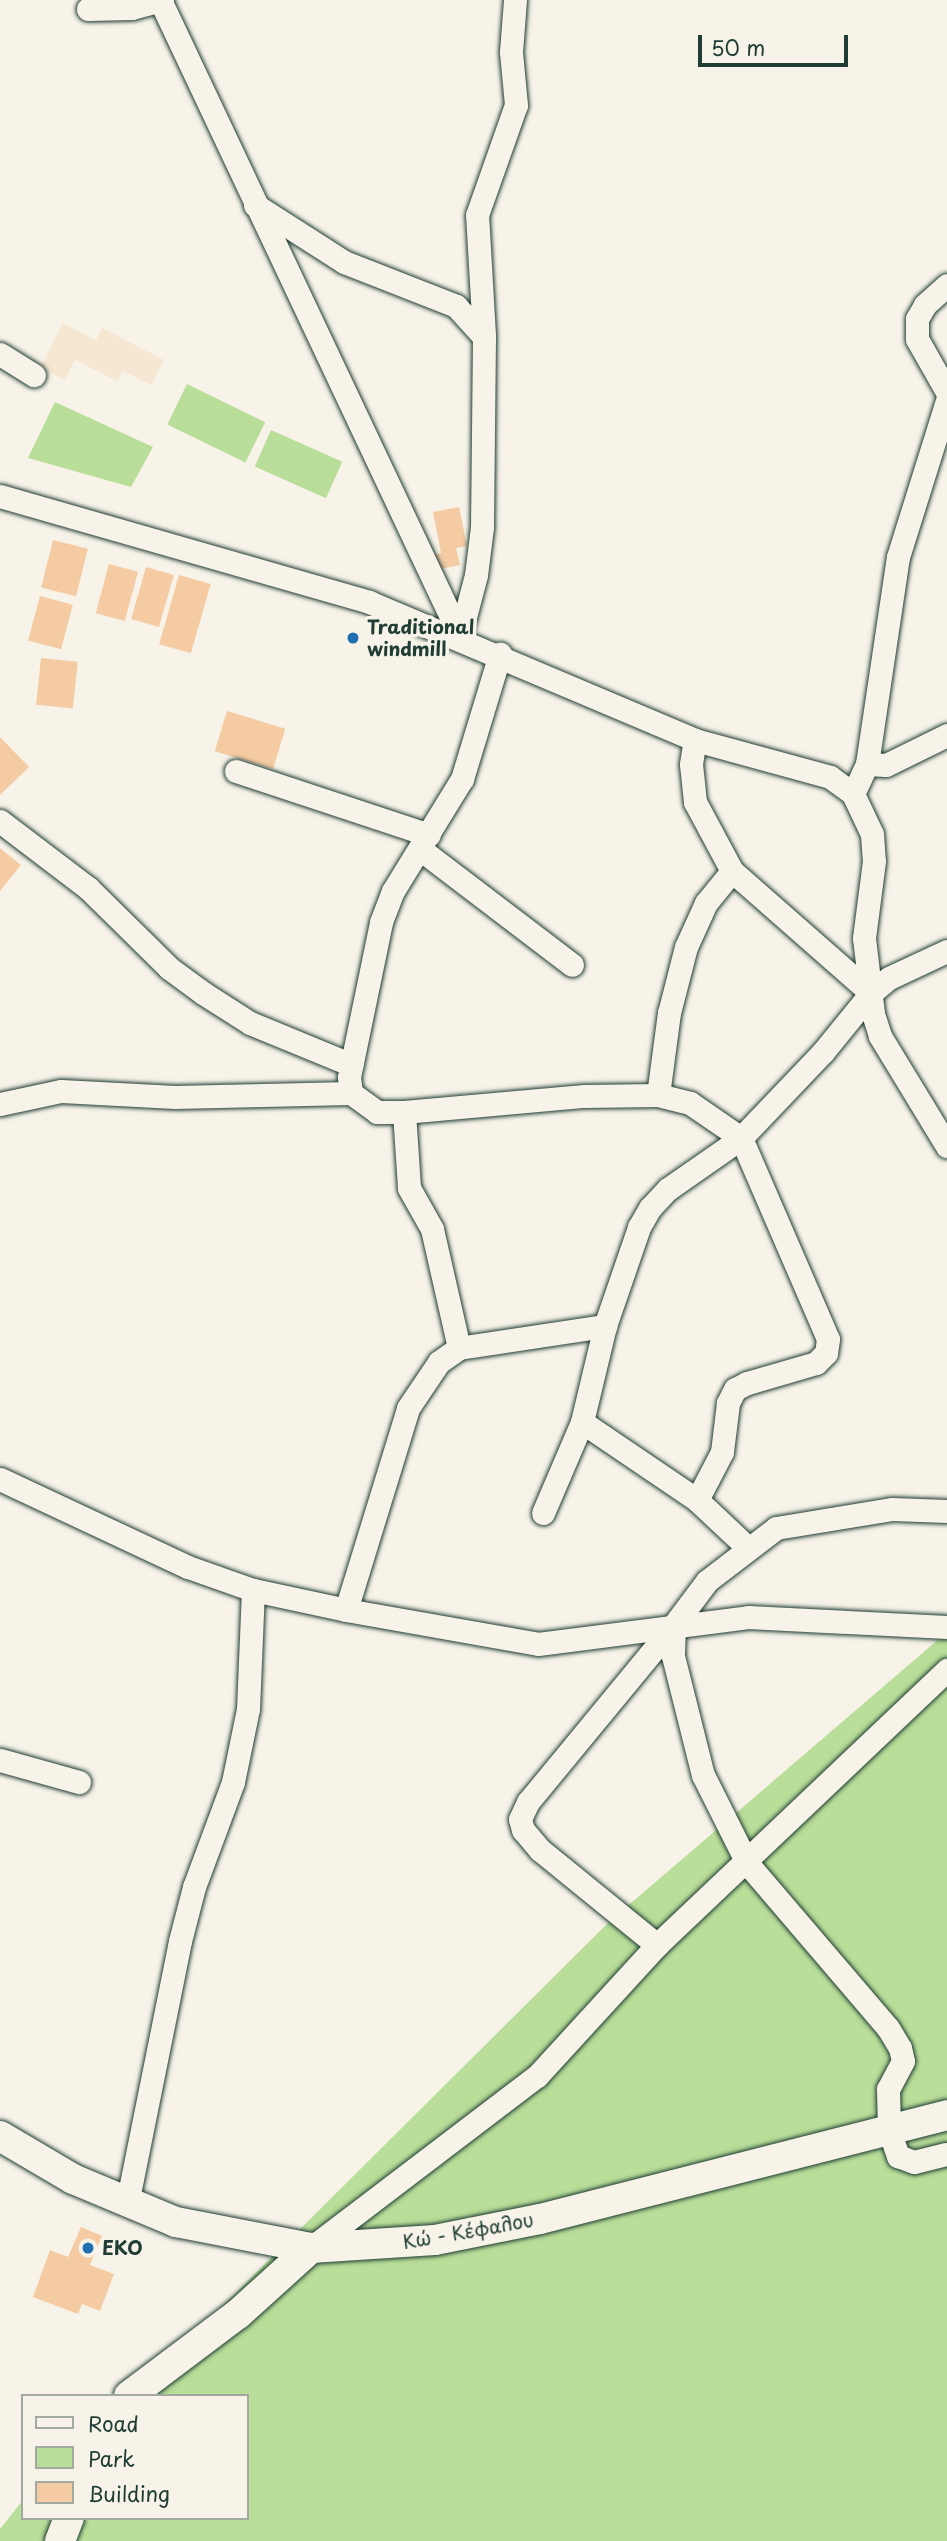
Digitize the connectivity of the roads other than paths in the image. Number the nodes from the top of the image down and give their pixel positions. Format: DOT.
graph roads {
  1 [pos="161,0"];
  2 [pos="515,0"];
  3 [pos="88,9"];
  4 [pos="255,205"];
  5 [pos="947,285"];
  6 [pos="484,337"];
  7 [pos="0,354"];
  8 [pos="34,374"];
  9 [pos="947,392"];
  10 [pos="947,401"];
  11 [pos="0,496"];
  12 [pos="460,636"];
  13 [pos="500,654"];
  14 [pos="947,735"];
  15 [pos="695,740"];
  16 [pos="867,764"];
  17 [pos="236,771"];
  18 [pos="853,794"];
  19 [pos="0,821"];
  20 [pos="424,842"];
  21 [pos="732,871"];
  22 [pos="947,951"];
  23 [pos="572,965"];
  24 [pos="871,993"];
  25 [pos="352,1065"];
  26 [pos="351,1093"];
  27 [pos="658,1095"];
  28 [pos="0,1104"];
  29 [pos="404,1112"];
  30 [pos="741,1138"];
  31 [pos="947,1146"];
  32 [pos="605,1326"];
  33 [pos="459,1348"];
  34 [pos="582,1422"];
  35 [pos="0,1479"];
  36 [pos="697,1500"];
  37 [pos="947,1511"];
  38 [pos="543,1513"];
  39 [pos="746,1546"];
  40 [pos="253,1590"];
  41 [pos="346,1610"];
  42 [pos="943,1624"];
  43 [pos="674,1625"];
  44 [pos="947,1670"];
  45 [pos="0,1760"];
  46 [pos="79,1782"];
  47 [pos="747,1863"];
  48 [pos="657,1945"];
  49 [pos="947,2115"];
  50 [pos="890,2130"];
  51 [pos="0,2136"];
  52 [pos="946,2154"];
  53 [pos="127,2204"];
  54 [pos="311,2248"];
  55 [pos="132,2394"];
  56 [pos="67,2520"];
  57 [pos="60,2541"];
  1 -- 3 [label="street"];
  1 -- 4 [label="street"];
  2 -- 6 [label="street"];
  4 -- 6 [label="street"];
  4 -- 12 [label="street"];
  5 -- 9 [label="street"];
  6 -- 12 [label="street"];
  7 -- 8 [label="street"];
  10 -- 16 [label="street"];
  11 -- 12 [label="street"];
  12 -- 13 [label="street"];
  13 -- 15 [label="street"];
  13 -- 20 [label="street"];
  14 -- 16 [label="street"];
  15 -- 18 [label="street"];
  15 -- 21 [label="street"];
  16 -- 18 [label="street"];
  17 -- 20 [label="street"];
  18 -- 24 [label="street"];
  19 -- 25 [label="street"];
  20 -- 23 [label="street"];
  20 -- 25 [label="street"];
  21 -- 24 [label="street"];
  21 -- 27 [label="street"];
  22 -- 24 [label="street"];
  24 -- 30 [label="street"];
  24 -- 31 [label="street"];
  25 -- 26 [label="street"];
  26 -- 28 [label="street"];
  26 -- 29 [label="street"];
  27 -- 29 [label="street"];
  27 -- 30 [label="street"];
  29 -- 33 [label="street"];
  30 -- 32 [label="street"];
  30 -- 36 [label="street"];
  32 -- 33 [label="street"];
  32 -- 34 [label="street"];
  33 -- 41 [label="street"];
  34 -- 36 [label="street"];
  34 -- 38 [label="street"];
  35 -- 40 [label="street"];
  36 -- 39 [label="street"];
  37 -- 39 [label="street"];
  39 -- 43 [label="street"];
  40 -- 41 [label="street"];
  40 -- 53 [label="street"];
  41 -- 43 [label="street"];
  42 -- 43 [label="street"];
  43 -- 47 [label="street"];
  43 -- 48 [label="street"];
  44 -- 47 [label="street"];
  45 -- 46 [label="street"];
  47 -- 48 [label="street"];
  47 -- 50 [label="street"];
  48 -- 54 [label="street"];
  49 -- 50 [label="main road, Κώ - Κέφαλου"];
  50 -- 52 [label="street"];
  50 -- 54 [label="main road, Κώ - Κέφαλου"];
  51 -- 53 [label="main road, Κώ - Κέφαλου"];
  53 -- 54 [label="main road, Κώ - Κέφαλου"];
  54 -- 55 [label="main road"];
  56 -- 57 [label="main road"];
}
